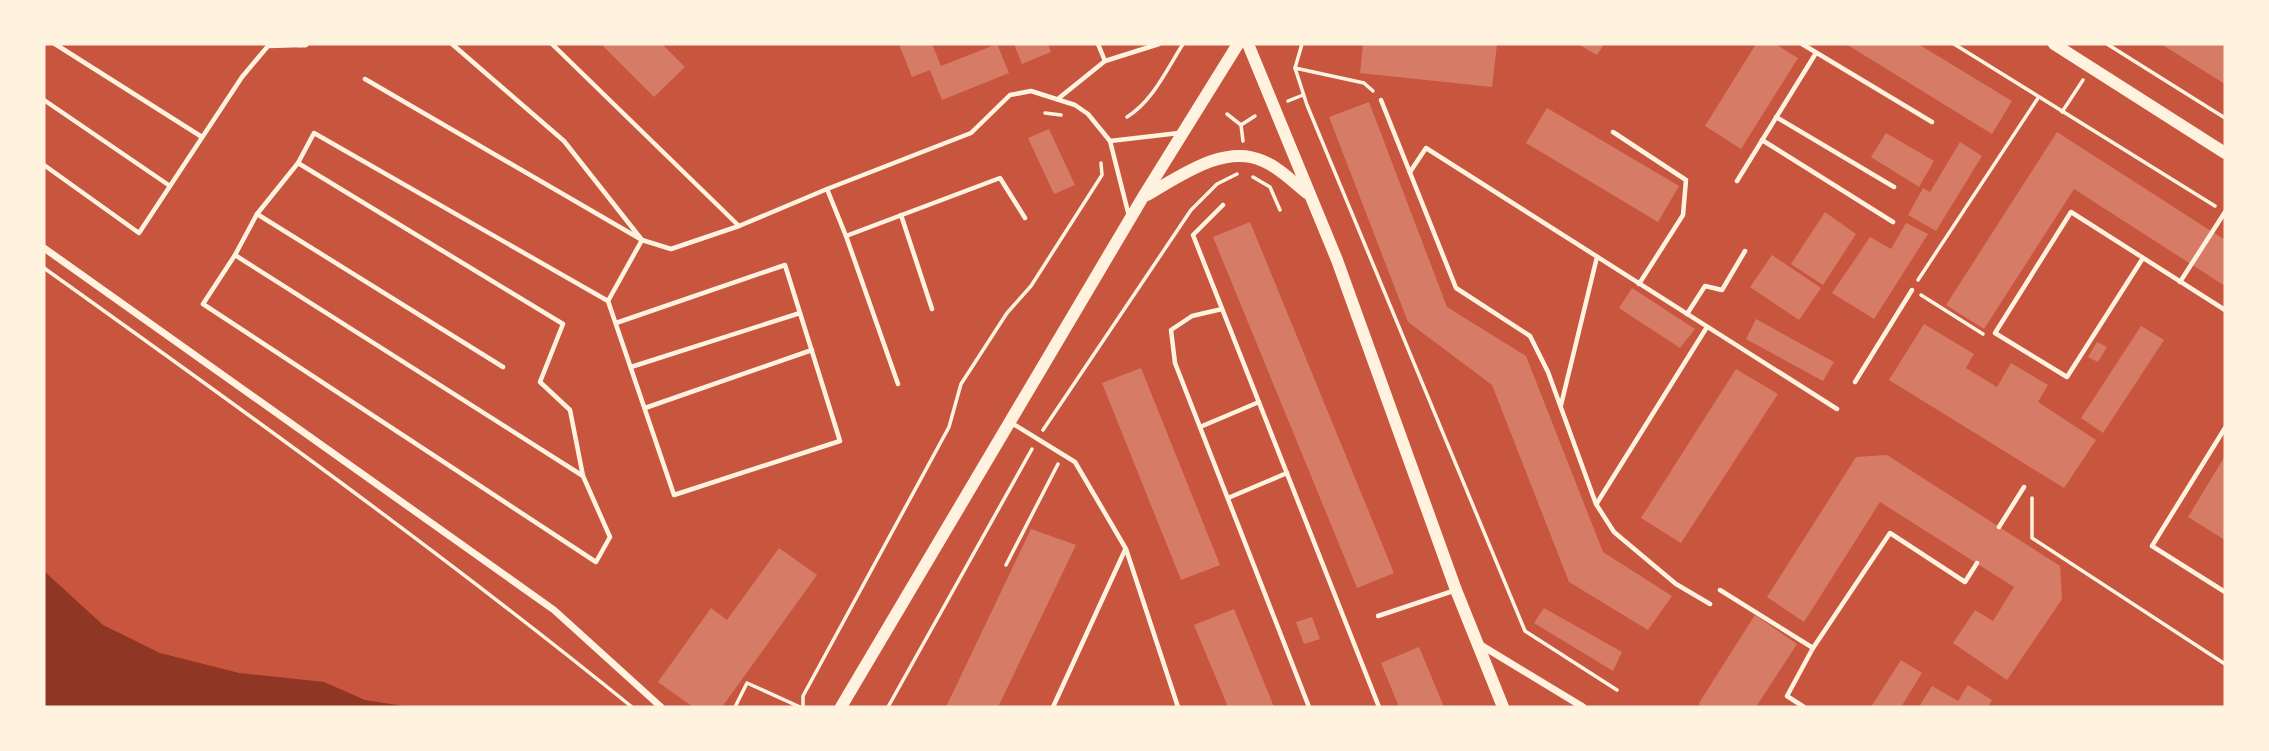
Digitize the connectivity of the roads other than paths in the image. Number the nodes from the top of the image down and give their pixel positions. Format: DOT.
graph roads {
  1 [pos="55,44"];
  2 [pos="302,44"];
  3 [pos="453,44"];
  4 [pos="552,44"];
  5 [pos="1098,44"];
  6 [pos="1159,44"];
  7 [pos="1238,44"];
  8 [pos="1248,44"];
  9 [pos="1802,44"];
  10 [pos="2059,45"];
  11 [pos="1815,52"];
  12 [pos="1105,61"];
  13 [pos="365,79"];
  14 [pos="1058,99"];
  15 [pos="44,100"];
  16 [pos="1381,100"];
  17 [pos="1776,117"];
  18 [pos="1931,122"];
  19 [pos="1184,132"];
  20 [pos="1613,132"];
  21 [pos="202,137"];
  22 [pos="1762,140"];
  23 [pos="1110,141"];
  24 [pos="2225,153"];
  25 [pos="298,163"];
  26 [pos="44,165"];
  27 [pos="1410,172"];
  28 [pos="1737,181"];
  29 [pos="170,186"];
  30 [pos="1894,187"];
  31 [pos="827,189"];
  32 [pos="1309,195"];
  33 [pos="1143,197"];
  34 [pos="1223,205"];
  35 [pos="2225,212"];
  36 [pos="257,214"];
  37 [pos="901,215"];
  38 [pos="1025,218"];
  39 [pos="1130,219"];
  40 [pos="1893,222"];
  41 [pos="739,226"];
  42 [pos="846,236"];
  43 [pos="642,240"];
  44 [pos="44,248"];
  45 [pos="1745,251"];
  46 [pos="235,255"];
  47 [pos="1597,257"];
  48 [pos="2143,258"];
  49 [pos="2180,282"];
  50 [pos="1639,284"];
  51 [pos="1912,289"];
  52 [pos="608,301"];
  53 [pos="932,309"];
  54 [pos="1222,309"];
  55 [pos="2225,310"];
  56 [pos="800,313"];
  57 [pos="1687,314"];
  58 [pos="615,323"];
  59 [pos="1707,327"];
  60 [pos="811,350"];
  61 [pos="502,367"];
  62 [pos="631,367"];
  63 [pos="1855,382"];
  64 [pos="898,384"];
  65 [pos="1259,402"];
  66 [pos="1560,406"];
  67 [pos="645,408"];
  68 [pos="1837,409"];
  69 [pos="1009,422"];
  70 [pos="1200,427"];
  71 [pos="2225,428"];
  72 [pos="1287,474"];
  73 [pos="583,476"];
  74 [pos="2024,486"];
  75 [pos="1228,498"];
  76 [pos="1596,504"];
  77 [pos="1999,527"];
  78 [pos="1126,550"];
  79 [pos="1977,563"];
  80 [pos="1457,590"];
  81 [pos="1720,590"];
  82 [pos="2225,592"];
  83 [pos="1710,604"];
  84 [pos="1378,616"];
  85 [pos="1478,644"];
  86 [pos="1813,648"];
  87 [pos="661,707"];
  88 [pos="841,707"];
  89 [pos="1053,707"];
  90 [pos="1178,707"];
  91 [pos="1309,707"];
  92 [pos="1379,707"];
  93 [pos="1503,707"];
  94 [pos="1583,707"];
  95 [pos="1804,707"];
  1 -- 21 [label="lane"];
  2 -- 21 [label="lane"];
  3 -- 43 [label="lane"];
  4 -- 41 [label="lane"];
  5 -- 12 [label="lane"];
  6 -- 12 [label="lane"];
  7 -- 19 [label="main road"];
  8 -- 32 [label="main road"];
  9 -- 11 [label="lane"];
  10 -- 24 [label="main road"];
  11 -- 17 [label="lane"];
  11 -- 18 [label="lane"];
  12 -- 14 [label="lane"];
  13 -- 43 [label="lane"];
  14 -- 23 [label="lane"];
  14 -- 31 [label="lane"];
  15 -- 29 [label="lane"];
  16 -- 27 [label="lane"];
  17 -- 22 [label="lane"];
  17 -- 30 [label="lane"];
  19 -- 23 [label="lane"];
  19 -- 33 [label="main road"];
  20 -- 50 [label="lane"];
  21 -- 29 [label="lane"];
  22 -- 28 [label="lane"];
  22 -- 40 [label="lane"];
  23 -- 39 [label="lane"];
  25 -- 36 [label="lane"];
  25 -- 52 [label="lane"];
  25 -- 73 [label="lane"];
  26 -- 29 [label="lane"];
  27 -- 47 [label="lane"];
  27 -- 66 [label="lane"];
  31 -- 41 [label="lane"];
  31 -- 42 [label="lane"];
  32 -- 33 [label="main road"];
  32 -- 80 [label="main road"];
  33 -- 39 [label="main road"];
  34 -- 54 [label="lane"];
  35 -- 49 [label="lane"];
  36 -- 46 [label="lane"];
  36 -- 61 [label="lane"];
  37 -- 38 [label="lane"];
  37 -- 42 [label="lane"];
  37 -- 53 [label="lane"];
  39 -- 69 [label="main road"];
  41 -- 43 [label="lane"];
  42 -- 64 [label="lane"];
  43 -- 52 [label="lane"];
  44 -- 87 [label="street"];
  45 -- 57 [label="lane"];
  46 -- 73 [label="lane"];
  46 -- 73 [label="lane"];
  47 -- 50 [label="lane"];
  47 -- 66 [label="lane"];
  48 -- 48 [label="lane"];
  48 -- 49 [label="lane"];
  49 -- 55 [label="lane"];
  50 -- 57 [label="lane"];
  51 -- 63 [label="lane"];
  52 -- 58 [label="lane"];
  54 -- 65 [label="lane"];
  54 -- 70 [label="lane"];
  56 -- 58 [label="lane"];
  56 -- 60 [label="lane"];
  56 -- 62 [label="lane"];
  57 -- 59 [label="lane"];
  58 -- 62 [label="lane"];
  59 -- 68 [label="lane"];
  59 -- 76 [label="lane"];
  60 -- 67 [label="lane"];
  60 -- 67 [label="lane"];
  62 -- 67 [label="lane"];
  65 -- 70 [label="lane"];
  65 -- 72 [label="lane"];
  66 -- 76 [label="lane"];
  69 -- 78 [label="lane"];
  69 -- 88 [label="main road"];
  70 -- 75 [label="lane"];
  71 -- 82 [label="lane"];
  72 -- 75 [label="lane"];
  72 -- 92 [label="lane"];
  74 -- 77 [label="lane"];
  75 -- 91 [label="lane"];
  76 -- 83 [label="lane"];
  78 -- 89 [label="lane"];
  78 -- 90 [label="lane"];
  79 -- 86 [label="lane"];
  80 -- 84 [label="lane"];
  80 -- 85 [label="main road"];
  81 -- 86 [label="lane"];
  85 -- 93 [label="main road"];
  85 -- 94 [label="street"];
  86 -- 95 [label="lane"];
}
